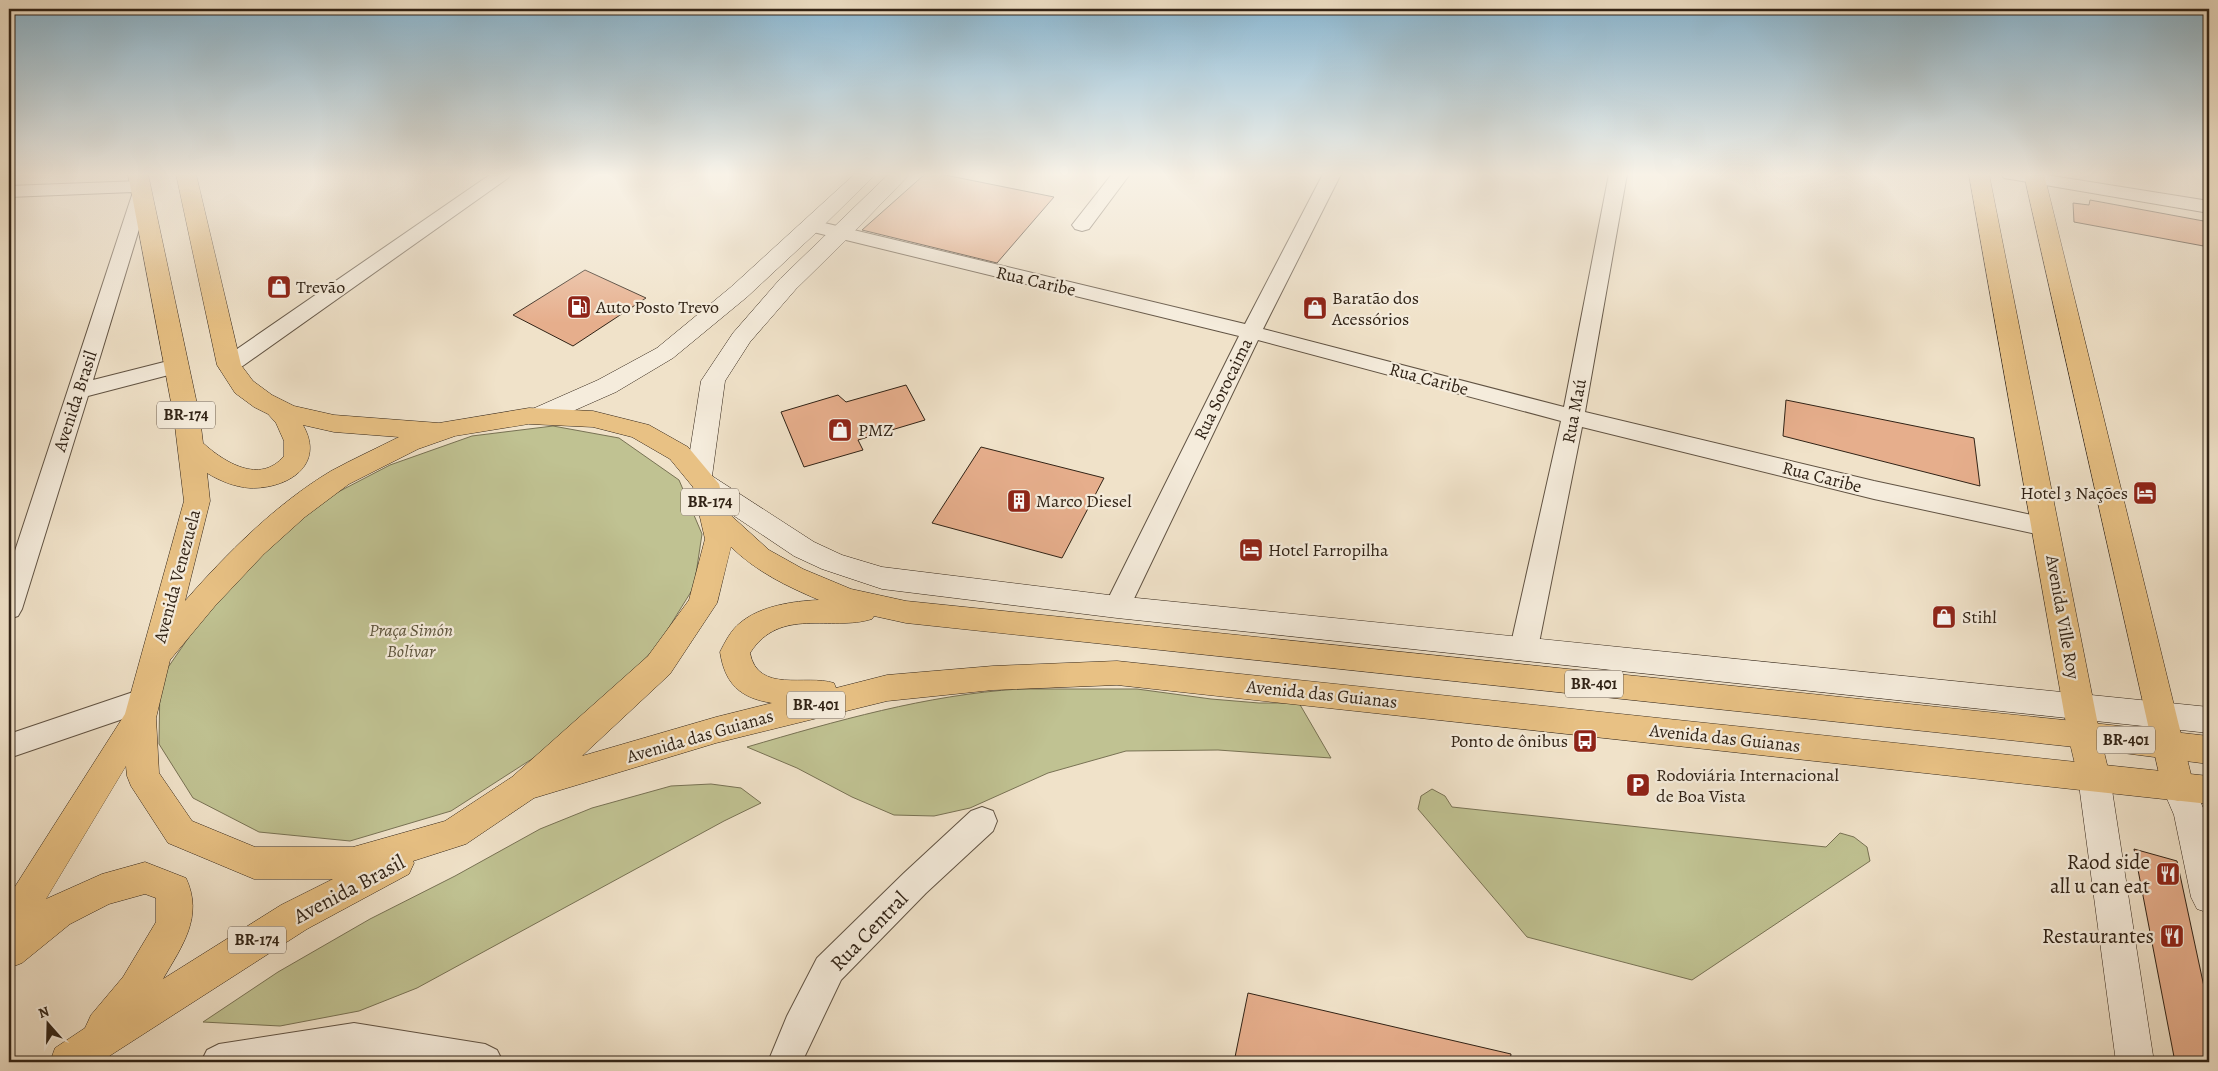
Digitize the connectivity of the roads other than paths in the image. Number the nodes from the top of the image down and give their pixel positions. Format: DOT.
graph roads {
  1 [pos="128,224"];
  2 [pos="148,224"];
  3 [pos="197,224"];
  4 [pos="431,224"];
  5 [pos="851,224"];
  6 [pos="1306,224"];
  7 [pos="1609,224"];
  8 [pos="1988,224"];
  9 [pos="2046,224"];
  10 [pos="812,226"];
  11 [pos="841,234"];
  12 [pos="1251,332"];
  13 [pos="229,365"];
  14 [pos="176,366"];
  15 [pos="78,391"];
  16 [pos="278,409"];
  17 [pos="539,416"];
  18 [pos="1573,418"];
  19 [pos="444,431"];
  20 [pos="191,447"];
  21 [pos="702,480"];
  22 [pos="714,516"];
  23 [pos="2046,527"];
  24 [pos="1117,607"];
  25 [pos="9,609"];
  26 [pos="906,612"];
  27 [pos="1524,648"];
  28 [pos="156,655"];
  29 [pos="887,688"];
  30 [pos="142,709"];
  31 [pos="2160,716"];
  32 [pos="2081,720"];
  33 [pos="2209,720"];
  34 [pos="9,746"];
  35 [pos="2168,746"];
  36 [pos="2209,750"];
  37 [pos="2094,778"];
  38 [pos="524,787"];
  39 [pos="2197,802"];
  40 [pos="982,821"];
  41 [pos="454,833"];
  42 [pos="2209,897"];
  43 [pos="9,927"];
  44 [pos="9,951"];
  45 [pos="82,1059"];
  46 [pos="219,1062"];
  47 [pos="485,1062"];
  48 [pos="785,1062"];
  49 [pos="2135,1062"];
  1 -- 15 [label="street, Avenida Brasil"];
  2 -- 14 [label="main road, Avenida Venezuela / BR-174"];
  3 -- 13 [label="main road, BR-174"];
  4 -- 13 [label="street"];
  5 -- 11 [label="main road"];
  6 -- 12 [label="street, Rua Sorocaima"];
  7 -- 18 [label="street, Rua Maú"];
  8 -- 23 [label="main road, Avenida Ville Roy"];
  9 -- 31 [label="main road"];
  10 -- 11 [label="street, Rua Caribe"];
  10 -- 17 [label="main road"];
  11 -- 12 [label="street, Rua Caribe"];
  11 -- 21 [label="main road"];
  12 -- 18 [label="street, Rua Caribe"];
  12 -- 24 [label="street, Rua Sorocaima"];
  13 -- 16 [label="main road, BR-174"];
  14 -- 15 [label="street"];
  14 -- 20 [label="main road, Avenida Venezuela / BR-174"];
  15 -- 25 [label="street, Avenida Brasil"];
  16 -- 19 [label="main road, BR-174"];
  16 -- 20 [label="main road"];
  17 -- 19 [label="main road, BR-174"];
  17 -- 21 [label="main road, BR-174"];
  18 -- 23 [label="street, Rua Caribe"];
  18 -- 27 [label="street, Rua Maú"];
  19 -- 28 [label="main road, BR-174"];
  20 -- 28 [label="main road, Avenida Venezuela / BR-174"];
  21 -- 22 [label="main road, BR-174"];
  21 -- 24 [label="main road"];
  22 -- 26 [label="main road, BR-401"];
  22 -- 38 [label="main road, BR-174"];
  23 -- 32 [label="main road, Avenida Ville Roy"];
  24 -- 27 [label="main road"];
  26 -- 29 [label="main road"];
  26 -- 32 [label="main road, BR-401"];
  27 -- 32 [label="main road"];
  28 -- 30 [label="main road, BR-174"];
  29 -- 37 [label="main road, Avenida das Guianas / BR-401"];
  29 -- 38 [label="main road, Avenida das Guianas / BR-401"];
  30 -- 34 [label="street"];
  30 -- 41 [label="main road, BR-174"];
  30 -- 43 [label="main road, BR-174"];
  31 -- 32 [label="main road"];
  31 -- 33 [label="main road"];
  31 -- 35 [label="main road"];
  32 -- 35 [label="main road, BR-401"];
  32 -- 37 [label="main road, Avenida Ville Roy"];
  35 -- 36 [label="main road, BR-401"];
  35 -- 39 [label="main road"];
  37 -- 39 [label="main road, Avenida das Guianas / BR-401"];
  37 -- 49 [label="main road, Avenida Ville Roy"];
  38 -- 41 [label="main road, BR-174"];
  39 -- 42 [label="main road"];
  40 -- 48 [label="street, Rua Central"];
  41 -- 45 [label="main road, Avenida Brasil / BR-174"];
  44 -- 45 [label="main road"];
  46 -- 47 [label="street"];
}
